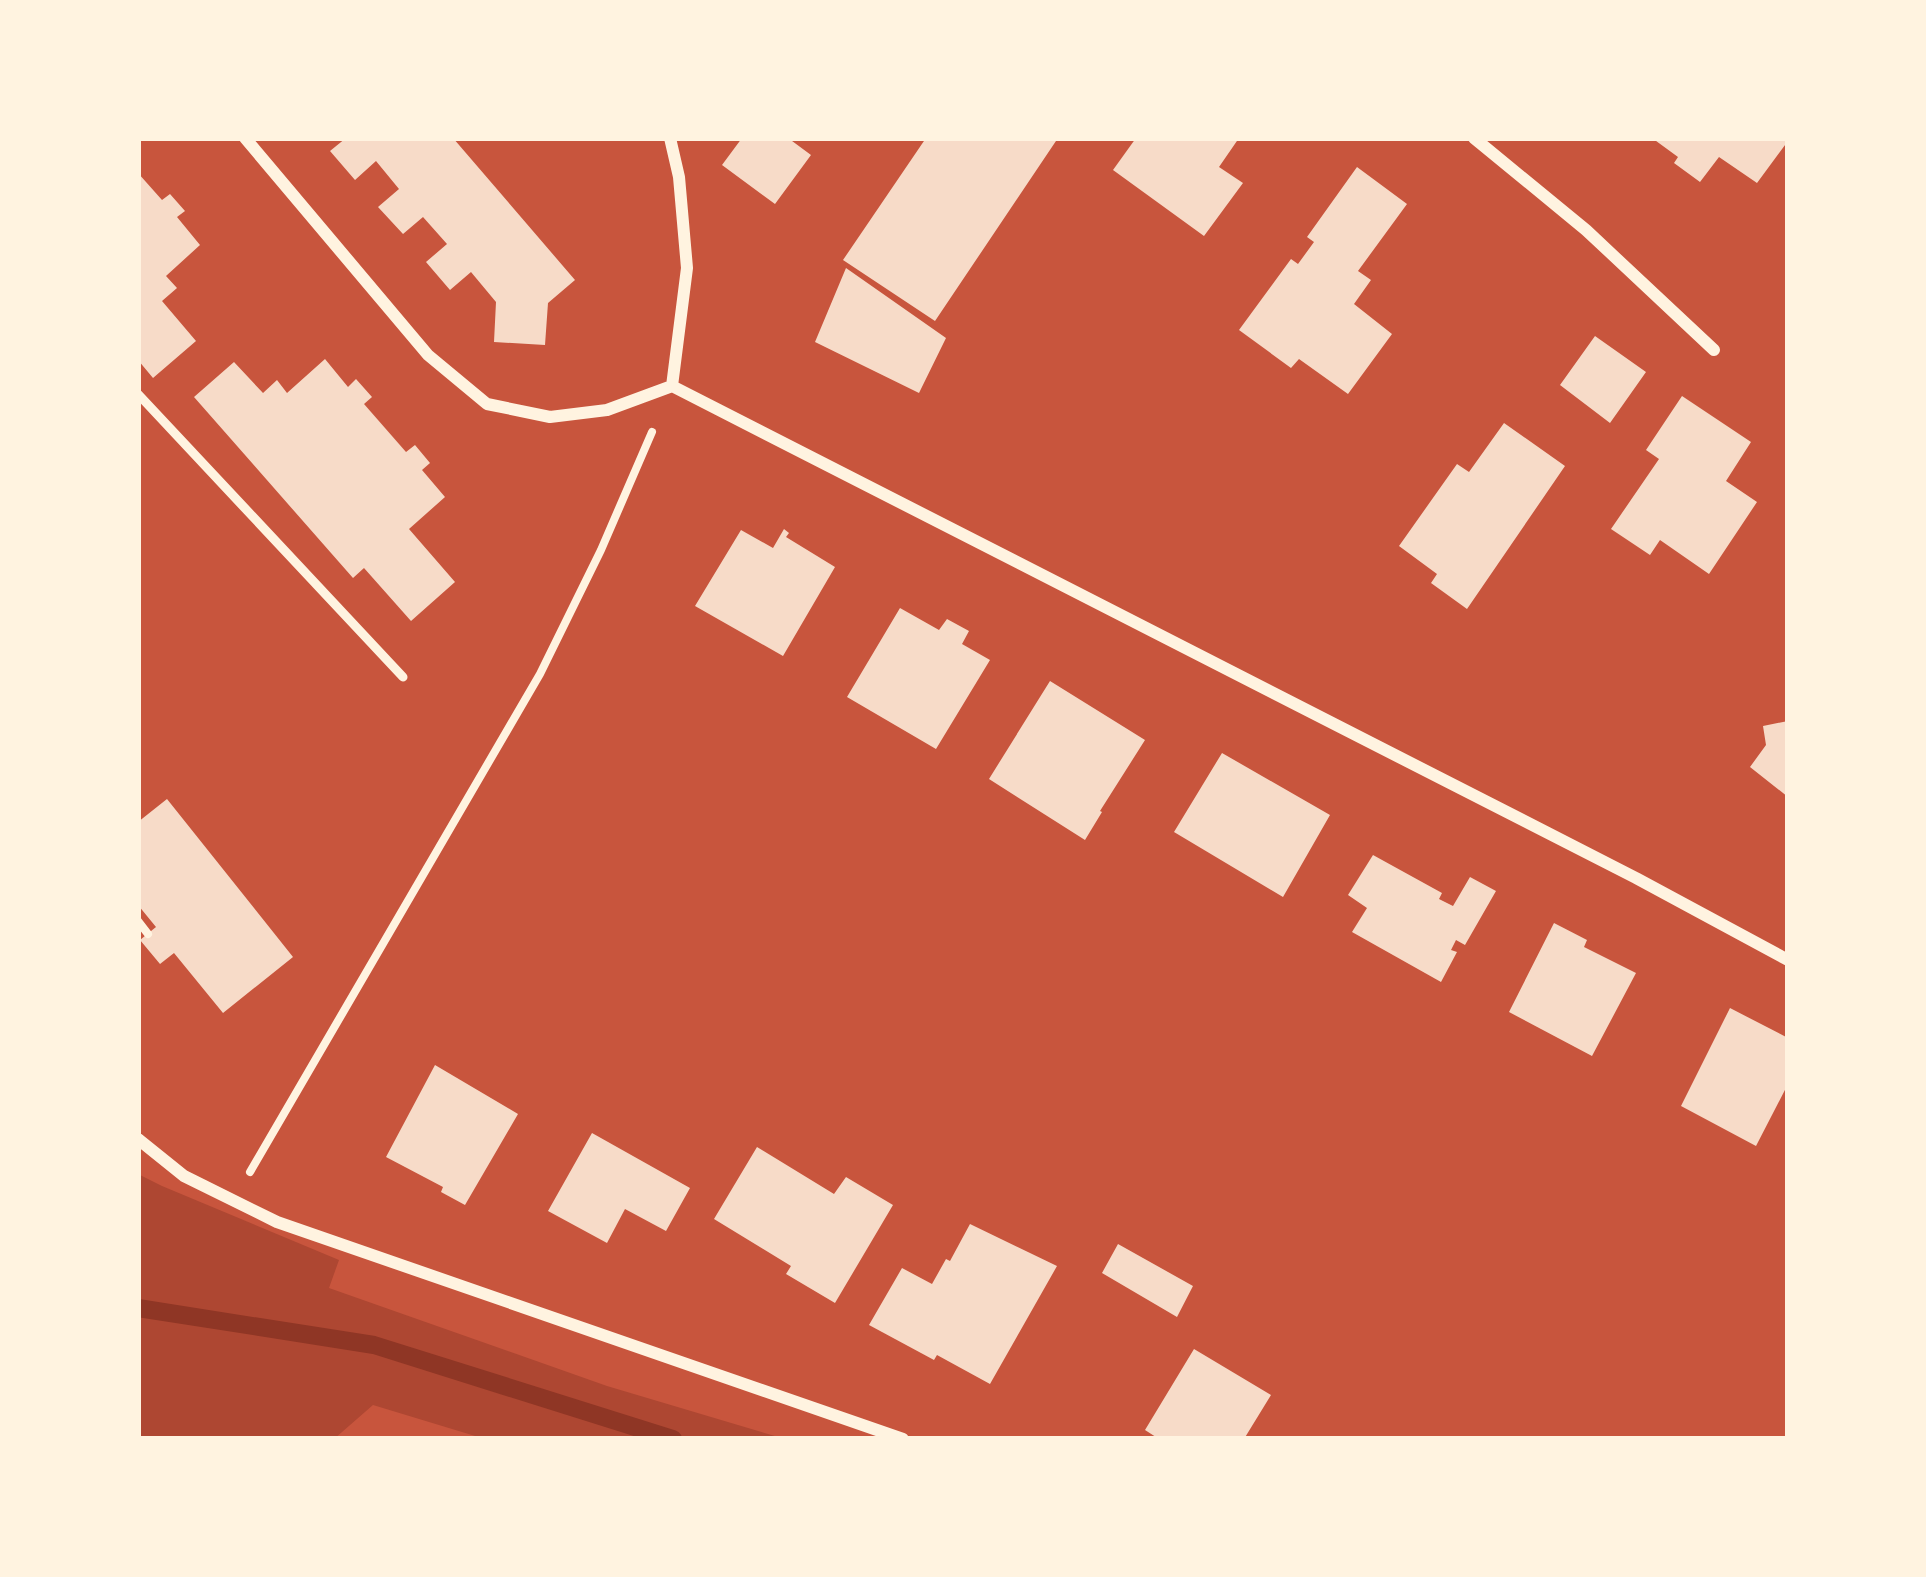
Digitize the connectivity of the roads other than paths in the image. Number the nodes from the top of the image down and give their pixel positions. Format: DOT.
graph roads {
  1 [pos="245,138"];
  2 [pos="670,138"];
  3 [pos="1474,138"];
  4 [pos="1714,350"];
  5 [pos="672,386"];
  6 [pos="138,394"];
  7 [pos="403,677"];
  8 [pos="1788,960"];
  9 [pos="138,1139"];
  10 [pos="903,1439"];
  1 -- 5 [label="street"];
  2 -- 5 [label="street"];
  3 -- 4 [label="street"];
  5 -- 8 [label="street"];
  6 -- 7 [label="lane"];
  9 -- 10 [label="street"];
}
